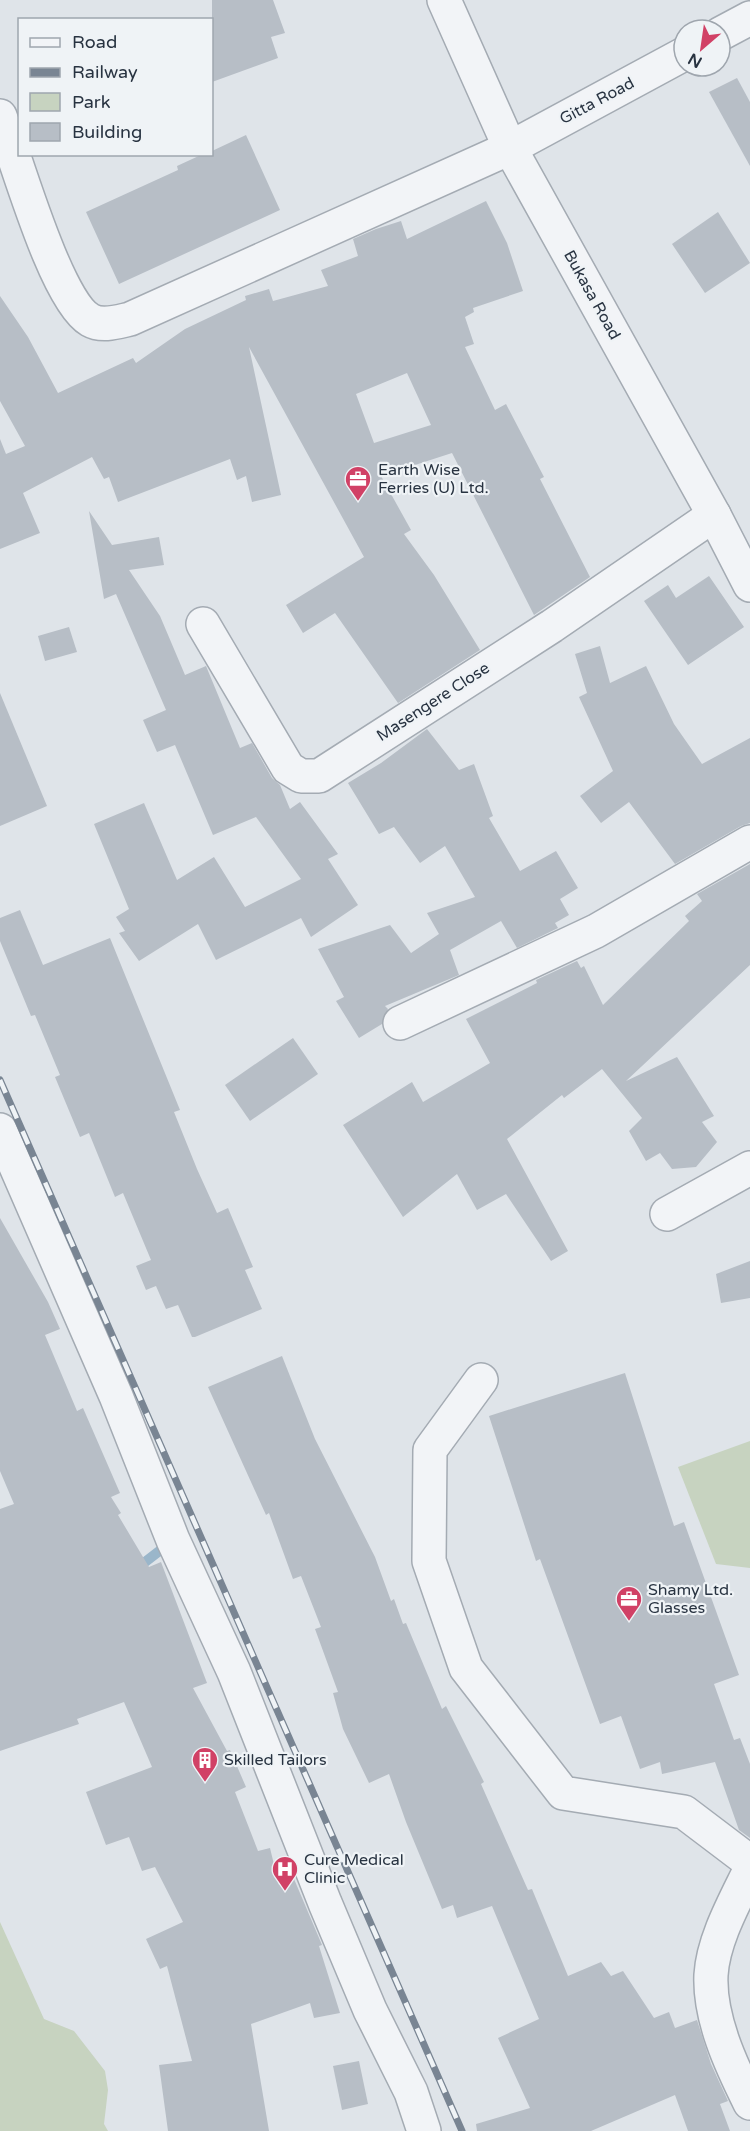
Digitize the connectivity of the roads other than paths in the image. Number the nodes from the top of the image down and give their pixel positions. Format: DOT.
graph roads {
  1 [pos="444,0"];
  2 [pos="750,18"];
  3 [pos="732,28"];
  4 [pos="672,60"];
  5 [pos="0,117"];
  6 [pos="510,148"];
  7 [pos="714,515"];
  8 [pos="750,585"];
  9 [pos="202,624"];
  10 [pos="750,842"];
  11 [pos="400,1023"];
  12 [pos="0,1130"];
  13 [pos="750,1168"];
  14 [pos="667,1214"];
  15 [pos="481,1380"];
  16 [pos="750,1862"];
  17 [pos="750,1870"];
  18 [pos="750,2103"];
  19 [pos="424,2131"];
  1 -- 6 [label="street, Bukasa Road"];
  2 -- 3 [label="street"];
  4 -- 6 [label="street, Gitta Road"];
  5 -- 6 [label="street, Gitta Road"];
  6 -- 7 [label="street, Bukasa Road"];
  7 -- 8 [label="street, Bukasa Road"];
  7 -- 9 [label="street, Masengere Close"];
  10 -- 11 [label="street"];
  12 -- 19 [label="street"];
  13 -- 14 [label="street"];
  15 -- 16 [label="street"];
  17 -- 18 [label="street"];
}
